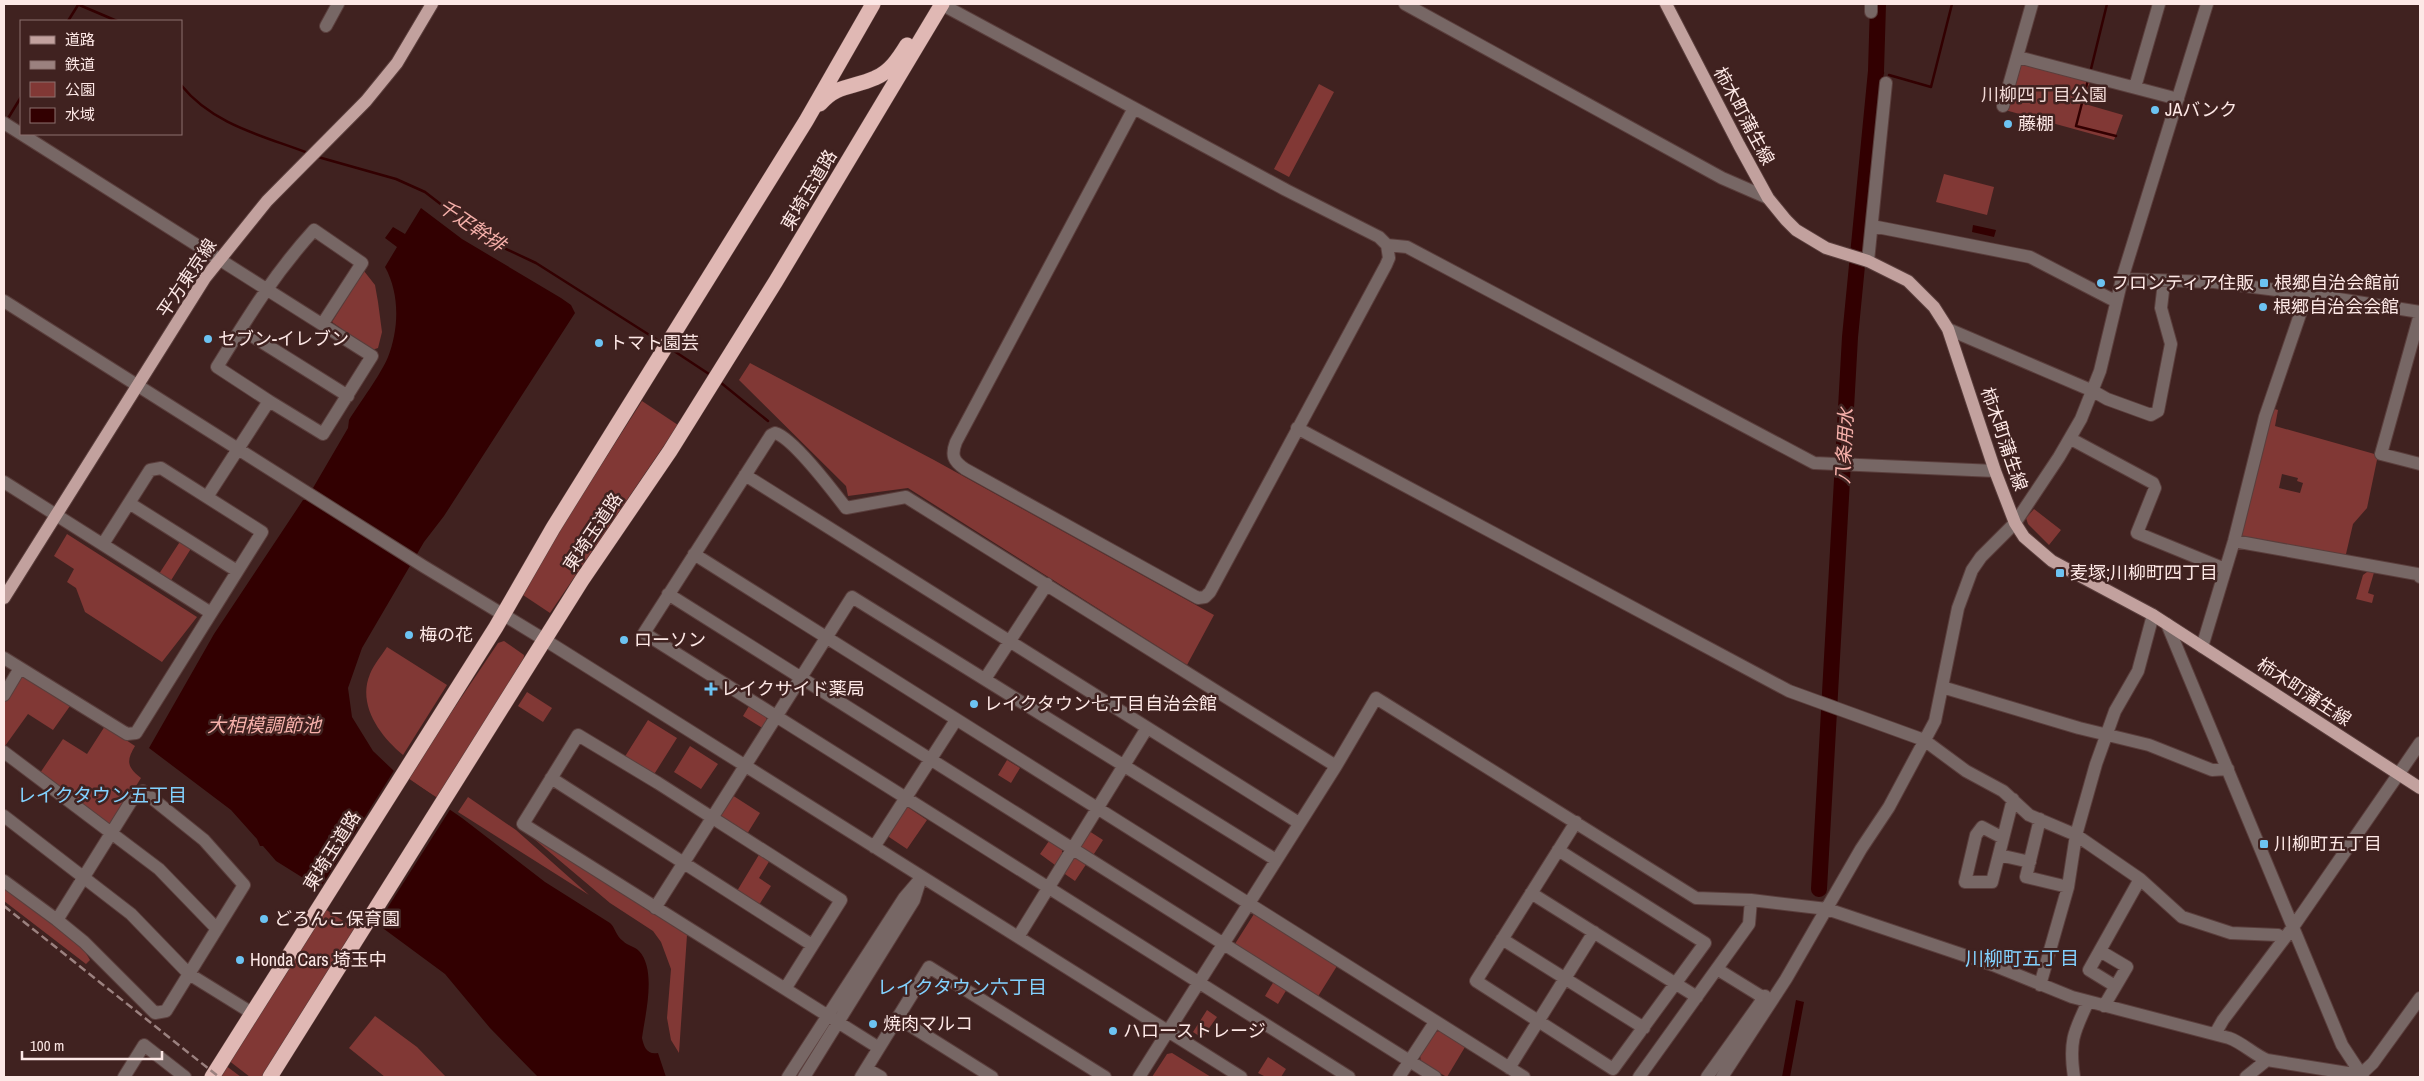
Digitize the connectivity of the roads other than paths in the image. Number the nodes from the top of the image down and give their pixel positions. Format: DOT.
graph roads {
  1 [pos="338,4"];
  2 [pos="432,4"];
  3 [pos="873,4"];
  4 [pos="941,4"];
  5 [pos="1666,4"];
  6 [pos="2032,4"];
  7 [pos="2159,4"];
  8 [pos="2207,4"];
  9 [pos="1408,5"];
  10 [pos="326,26"];
  11 [pos="2018,57"];
  12 [pos="1886,83"];
  13 [pos="2135,87"];
  14 [pos="2178,99"];
  15 [pos="2003,106"];
  16 [pos="1134,108"];
  17 [pos="806,121"];
  18 [pos="7,125"];
  19 [pos="20,133"];
  20 [pos="23,135"];
  21 [pos="1768,198"];
  22 [pos="1872,226"];
  23 [pos="1388,245"];
  24 [pos="220,258"];
  25 [pos="1865,260"];
  26 [pos="2122,280"];
  27 [pos="2164,282"];
  28 [pos="266,288"];
  29 [pos="2307,294"];
  30 [pos="4,301"];
  31 [pos="2115,301"];
  32 [pos="2420,313"];
  33 [pos="323,323"];
  34 [pos="241,329"];
  35 [pos="1948,329"];
  36 [pos="138,384"];
  37 [pos="2093,391"];
  38 [pos="348,396"];
  39 [pos="269,401"];
  40 [pos="1297,428"];
  41 [pos="2071,439"];
  42 [pos="239,448"];
  43 [pos="2420,464"];
  44 [pos="1995,471"];
  45 [pos="745,474"];
  46 [pos="4,482"];
  47 [pos="207,497"];
  48 [pos="129,504"];
  49 [pos="56,515"];
  50 [pos="2014,523"];
  51 [pos="2234,541"];
  52 [pos="103,544"];
  53 [pos="694,554"];
  54 [pos="2225,569"];
  55 [pos="237,571"];
  56 [pos="2420,577"];
  57 [pos="1047,584"];
  58 [pos="668,594"];
  59 [pos="4,598"];
  60 [pos="211,613"];
  61 [pos="503,615"];
  62 [pos="2153,615"];
  63 [pos="2167,624"];
  64 [pos="825,638"];
  65 [pos="545,640"];
  66 [pos="1010,640"];
  67 [pos="2202,647"];
  68 [pos="4,658"];
  69 [pos="20,668"];
  70 [pos="800,678"];
  71 [pos="986,679"];
  72 [pos="1942,687"];
  73 [pos="4,695"];
  74 [pos="776,717"];
  75 [pos="956,720"];
  76 [pos="1147,728"];
  77 [pos="2106,735"];
  78 [pos="1924,740"];
  79 [pos="2420,743"];
  80 [pos="4,752"];
  81 [pos="930,760"];
  82 [pos="745,766"];
  83 [pos="1123,766"];
  84 [pos="1336,766"];
  85 [pos="2228,769"];
  86 [pos="2398,774"];
  87 [pos="551,778"];
  88 [pos="2420,788"];
  89 [pos="905,797"];
  90 [pos="2013,800"];
  91 [pos="1097,809"];
  92 [pos="4,816"];
  93 [pos="712,817"];
  94 [pos="2040,819"];
  95 [pos="1576,822"];
  96 [pos="1299,823"];
  97 [pos="112,835"];
  98 [pos="2076,835"];
  99 [pos="2003,838"];
  100 [pos="874,848"];
  101 [pos="1072,848"];
  102 [pos="1558,850"];
  103 [pos="1999,855"];
  104 [pos="1276,860"];
  105 [pos="2030,862"];
  106 [pos="684,864"];
  107 [pos="83,876"];
  108 [pos="922,877"];
  109 [pos="2140,879"];
  110 [pos="4,881"];
  111 [pos="1048,888"];
  112 [pos="2068,888"];
  113 [pos="1531,893"];
  114 [pos="1750,900"];
  115 [pos="1247,904"];
  116 [pos="655,908"];
  117 [pos="1827,909"];
  118 [pos="56,920"];
  119 [pos="2293,927"];
  120 [pos="217,929"];
  121 [pos="1594,932"];
  122 [pos="1018,937"];
  123 [pos="2284,939"];
  124 [pos="1502,940"];
  125 [pos="1222,944"];
  126 [pos="812,945"];
  127 [pos="2100,951"];
  128 [pos="1717,969"];
  129 [pos="189,974"];
  130 [pos="1566,978"];
  131 [pos="1199,983"];
  132 [pos="1677,983"];
  133 [pos="2040,985"];
  134 [pos="2115,986"];
  135 [pos="785,989"];
  136 [pos="1697,997"];
  137 [pos="1764,998"];
  138 [pos="2420,998"];
  139 [pos="2088,1002"];
  140 [pos="2104,1006"];
  141 [pos="252,1012"];
  142 [pos="833,1018"];
  143 [pos="898,1018"];
  144 [pos="1539,1021"];
  145 [pos="1436,1022"];
  146 [pos="1644,1028"];
  147 [pos="1168,1032"];
  148 [pos="2215,1034"];
  149 [pos="879,1048"];
  150 [pos="2267,1060"];
  151 [pos="1409,1062"];
  152 [pos="1509,1068"];
  153 [pos="864,1073"];
  154 [pos="124,1077"];
  155 [pos="185,1077"];
  156 [pos="212,1077"];
  157 [pos="270,1077"];
  158 [pos="788,1077"];
  159 [pos="804,1077"];
  160 [pos="881,1077"];
  161 [pos="992,1077"];
  162 [pos="1105,1077"];
  163 [pos="1139,1077"];
  164 [pos="1242,1077"];
  165 [pos="1349,1077"];
  166 [pos="1399,1077"];
  167 [pos="1435,1077"];
  168 [pos="1524,1077"];
  169 [pos="1640,1077"];
  170 [pos="1707,1077"];
  171 [pos="1722,1077"];
  172 [pos="2074,1077"];
  173 [pos="2246,1077"];
  174 [pos="2360,1077"];
  1 -- 10 [label="street"];
  2 -- 24 [label="main road, 平方東京線"];
  3 -- 17 [label="highway, 東埼玉道路"];
  4 -- 16 [label="street"];
  4 -- 17 [label="highway"];
  4 -- 65 [label="highway, 東埼玉道路"];
  5 -- 21 [label="main road, 柿木町蒲生線"];
  6 -- 11 [label="street"];
  7 -- 13 [label="street"];
  8 -- 14 [label="street"];
  9 -- 21 [label="street"];
  11 -- 13 [label="street"];
  11 -- 15 [label="street"];
  12 -- 22 [label="street"];
  13 -- 14 [label="street"];
  14 -- 26 [label="street"];
  16 -- 23 [label="street"];
  16 -- 40 [label="street"];
  17 -- 61 [label="highway, 東埼玉道路"];
  18 -- 19 [label="street"];
  20 -- 24 [label="street"];
  21 -- 25 [label="main road, 柿木町蒲生線"];
  22 -- 25 [label="street"];
  22 -- 31 [label="street"];
  23 -- 40 [label="street"];
  23 -- 44 [label="street"];
  24 -- 28 [label="street"];
  24 -- 36 [label="main road, 平方東京線"];
  25 -- 35 [label="main road, 柿木町蒲生線"];
  26 -- 27 [label="street"];
  26 -- 31 [label="street"];
  27 -- 29 [label="street"];
  27 -- 37 [label="street"];
  28 -- 33 [label="street"];
  28 -- 33 [label="street"];
  28 -- 34 [label="street"];
  29 -- 32 [label="street"];
  29 -- 51 [label="street"];
  30 -- 36 [label="street"];
  31 -- 37 [label="street"];
  32 -- 43 [label="street"];
  33 -- 38 [label="street"];
  34 -- 38 [label="street"];
  34 -- 39 [label="street"];
  35 -- 37 [label="street"];
  35 -- 44 [label="main road, 柿木町蒲生線"];
  36 -- 42 [label="street"];
  36 -- 49 [label="main road, 平方東京線"];
  37 -- 41 [label="street"];
  38 -- 39 [label="street"];
  39 -- 42 [label="street"];
  40 -- 78 [label="street"];
  41 -- 50 [label="street"];
  41 -- 54 [label="street"];
  42 -- 47 [label="street"];
  42 -- 61 [label="street"];
  44 -- 50 [label="main road, 柿木町蒲生線"];
  45 -- 53 [label="street"];
  45 -- 57 [label="street"];
  45 -- 66 [label="street"];
  46 -- 49 [label="street"];
  47 -- 48 [label="street"];
  47 -- 55 [label="street"];
  48 -- 52 [label="street"];
  48 -- 55 [label="street"];
  49 -- 52 [label="street"];
  49 -- 59 [label="main road, 平方東京線"];
  50 -- 62 [label="main road, 柿木町蒲生線"];
  50 -- 72 [label="street"];
  51 -- 54 [label="street"];
  51 -- 56 [label="street"];
  52 -- 60 [label="street"];
  53 -- 58 [label="street"];
  53 -- 64 [label="street"];
  54 -- 67 [label="street"];
  55 -- 60 [label="street"];
  57 -- 66 [label="street"];
  57 -- 84 [label="street"];
  58 -- 70 [label="street"];
  58 -- 74 [label="street"];
  60 -- 69 [label="street"];
  61 -- 65 [label="street"];
  61 -- 141 [label="highway, 東埼玉道路"];
  62 -- 63 [label="main road, 柿木町蒲生線"];
  62 -- 77 [label="street"];
  63 -- 67 [label="main road, 柿木町蒲生線"];
  63 -- 85 [label="street"];
  64 -- 70 [label="street"];
  64 -- 71 [label="street"];
  64 -- 75 [label="street"];
  65 -- 82 [label="street"];
  65 -- 157 [label="highway, 東埼玉道路"];
  66 -- 71 [label="street"];
  66 -- 76 [label="street"];
  67 -- 86 [label="main road, 柿木町蒲生線"];
  68 -- 69 [label="street"];
  69 -- 73 [label="street"];
  70 -- 74 [label="street"];
  70 -- 81 [label="street"];
  71 -- 83 [label="street"];
  72 -- 77 [label="street"];
  72 -- 78 [label="street"];
  74 -- 82 [label="street"];
  74 -- 89 [label="street"];
  75 -- 81 [label="street"];
  75 -- 91 [label="street"];
  76 -- 83 [label="street"];
  76 -- 96 [label="street"];
  77 -- 85 [label="street"];
  77 -- 98 [label="street"];
  78 -- 90 [label="street"];
  78 -- 117 [label="street"];
  79 -- 86 [label="street"];
  80 -- 97 [label="street"];
  81 -- 89 [label="street"];
  81 -- 101 [label="street"];
  82 -- 93 [label="street"];
  82 -- 100 [label="street"];
  83 -- 91 [label="street"];
  83 -- 104 [label="street"];
  84 -- 95 [label="street"];
  84 -- 96 [label="street"];
  85 -- 119 [label="street"];
  86 -- 88 [label="main road, 柿木町蒲生線"];
  86 -- 119 [label="street"];
  87 -- 93 [label="street"];
  87 -- 106 [label="street"];
  87 -- 116 [label="street"];
  89 -- 100 [label="street"];
  89 -- 111 [label="street"];
  90 -- 94 [label="street"];
  90 -- 99 [label="street"];
  91 -- 101 [label="street"];
  91 -- 115 [label="street"];
  92 -- 107 [label="street"];
  93 -- 106 [label="street"];
  93 -- 126 [label="street"];
  94 -- 98 [label="street"];
  94 -- 105 [label="street"];
  95 -- 102 [label="street"];
  95 -- 114 [label="street"];
  96 -- 104 [label="street"];
  97 -- 107 [label="street"];
  97 -- 120 [label="street"];
  97 -- 120 [label="street"];
  98 -- 109 [label="street"];
  98 -- 112 [label="street"];
  99 -- 103 [label="street"];
  99 -- 103 [label="street"];
  100 -- 108 [label="street"];
  101 -- 111 [label="street"];
  101 -- 125 [label="street"];
  102 -- 113 [label="street"];
  102 -- 132 [label="street"];
  103 -- 105 [label="street"];
  104 -- 115 [label="street"];
  105 -- 112 [label="street"];
  106 -- 116 [label="street"];
  106 -- 126 [label="street"];
  107 -- 118 [label="street"];
  107 -- 129 [label="street"];
  108 -- 122 [label="street"];
  108 -- 142 [label="street"];
  109 -- 123 [label="street"];
  109 -- 127 [label="street"];
  110 -- 118 [label="street"];
  111 -- 122 [label="street"];
  111 -- 131 [label="street"];
  112 -- 133 [label="street"];
  113 -- 121 [label="street"];
  113 -- 124 [label="street"];
  114 -- 117 [label="street"];
  114 -- 128 [label="street"];
  115 -- 125 [label="street"];
  115 -- 145 [label="street"];
  116 -- 135 [label="street"];
  117 -- 133 [label="street"];
  117 -- 137 [label="street"];
  117 -- 171 [label="street"];
  118 -- 129 [label="street"];
  119 -- 123 [label="street"];
  119 -- 174 [label="street"];
  120 -- 129 [label="street"];
  121 -- 130 [label="street"];
  121 -- 132 [label="street"];
  122 -- 147 [label="street"];
  123 -- 148 [label="street"];
  124 -- 130 [label="street"];
  124 -- 144 [label="street"];
  125 -- 131 [label="street"];
  125 -- 151 [label="street"];
  126 -- 135 [label="street"];
  127 -- 134 [label="street"];
  127 -- 134 [label="street"];
  128 -- 136 [label="street"];
  128 -- 137 [label="street"];
  129 -- 141 [label="street"];
  130 -- 144 [label="street"];
  130 -- 146 [label="street"];
  131 -- 147 [label="street"];
  131 -- 165 [label="street"];
  132 -- 136 [label="street"];
  132 -- 146 [label="street"];
  133 -- 139 [label="street"];
  134 -- 140 [label="street"];
  135 -- 142 [label="street"];
  136 -- 169 [label="street"];
  137 -- 170 [label="street"];
  138 -- 174 [label="street"];
  139 -- 140 [label="street"];
  139 -- 172 [label="street"];
  140 -- 148 [label="street"];
  141 -- 156 [label="highway, 東埼玉道路"];
  142 -- 149 [label="street"];
  142 -- 158 [label="street"];
  142 -- 159 [label="street"];
  143 -- 149 [label="street"];
  143 -- 161 [label="street"];
  143 -- 162 [label="street"];
  144 -- 146 [label="street"];
  144 -- 152 [label="street"];
  145 -- 151 [label="street"];
  145 -- 152 [label="street"];
  147 -- 163 [label="street"];
  147 -- 164 [label="street"];
  148 -- 150 [label="street"];
  149 -- 153 [label="street"];
  150 -- 173 [label="street"];
  150 -- 174 [label="street"];
  151 -- 166 [label="street"];
  151 -- 167 [label="street"];
  152 -- 168 [label="street"];
  153 -- 160 [label="street"];
  154 -- 155 [label="street"];
}
